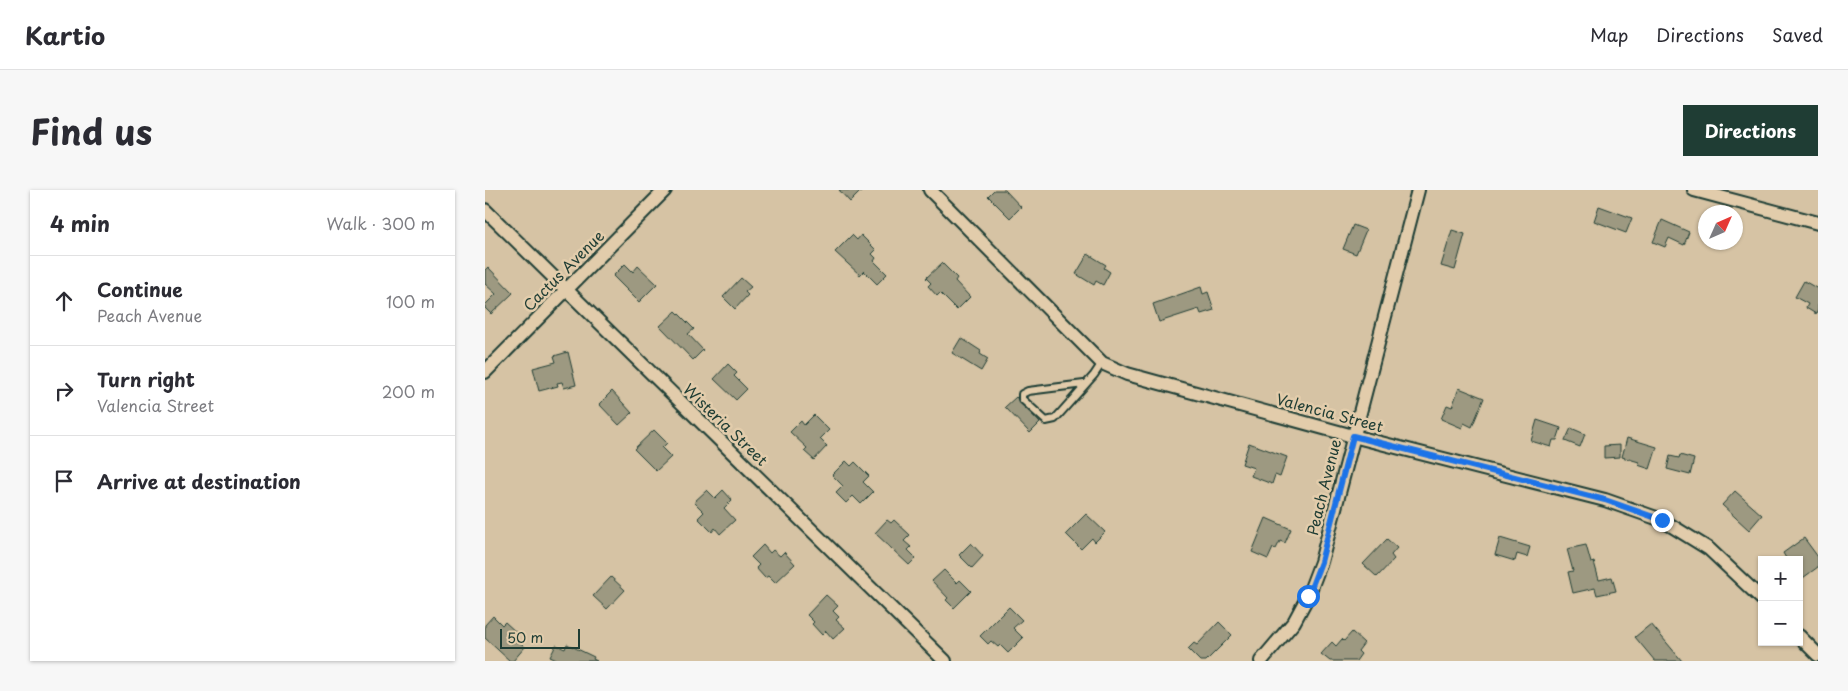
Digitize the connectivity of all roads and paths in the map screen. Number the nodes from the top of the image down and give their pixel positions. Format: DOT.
graph roads {
  1 [pos="665,190"];
  2 [pos="930,190"];
  3 [pos="1418,190"];
  4 [pos="1694,190"];
  5 [pos="485,210"];
  6 [pos="1818,223"];
  7 [pos="566,290"];
  8 [pos="1102,363"];
  9 [pos="485,372"];
  10 [pos="1085,384"];
  11 [pos="1353,436"];
  12 [pos="1758,595"];
  13 [pos="1803,640"];
  14 [pos="1818,654"];
  15 [pos="945,661"];
  16 [pos="1261,661"];
  1 -- 7 [label="street, Cactus Avenue"];
  2 -- 8 [label="street, Valencia Street"];
  3 -- 11 [label="street, Peach Avenue"];
  4 -- 6 [label="street"];
  5 -- 7 [label="street, Wisteria Street"];
  7 -- 9 [label="street, Cactus Avenue"];
  7 -- 15 [label="street, Wisteria Street"];
  8 -- 10 [label="lane"];
  8 -- 11 [label="street, Valencia Street"];
  10 -- 10 [label="lane"];
  11 -- 12 [label="street, Valencia Street"];
  11 -- 16 [label="street, Peach Avenue"];
  13 -- 14 [label="street"];
}
